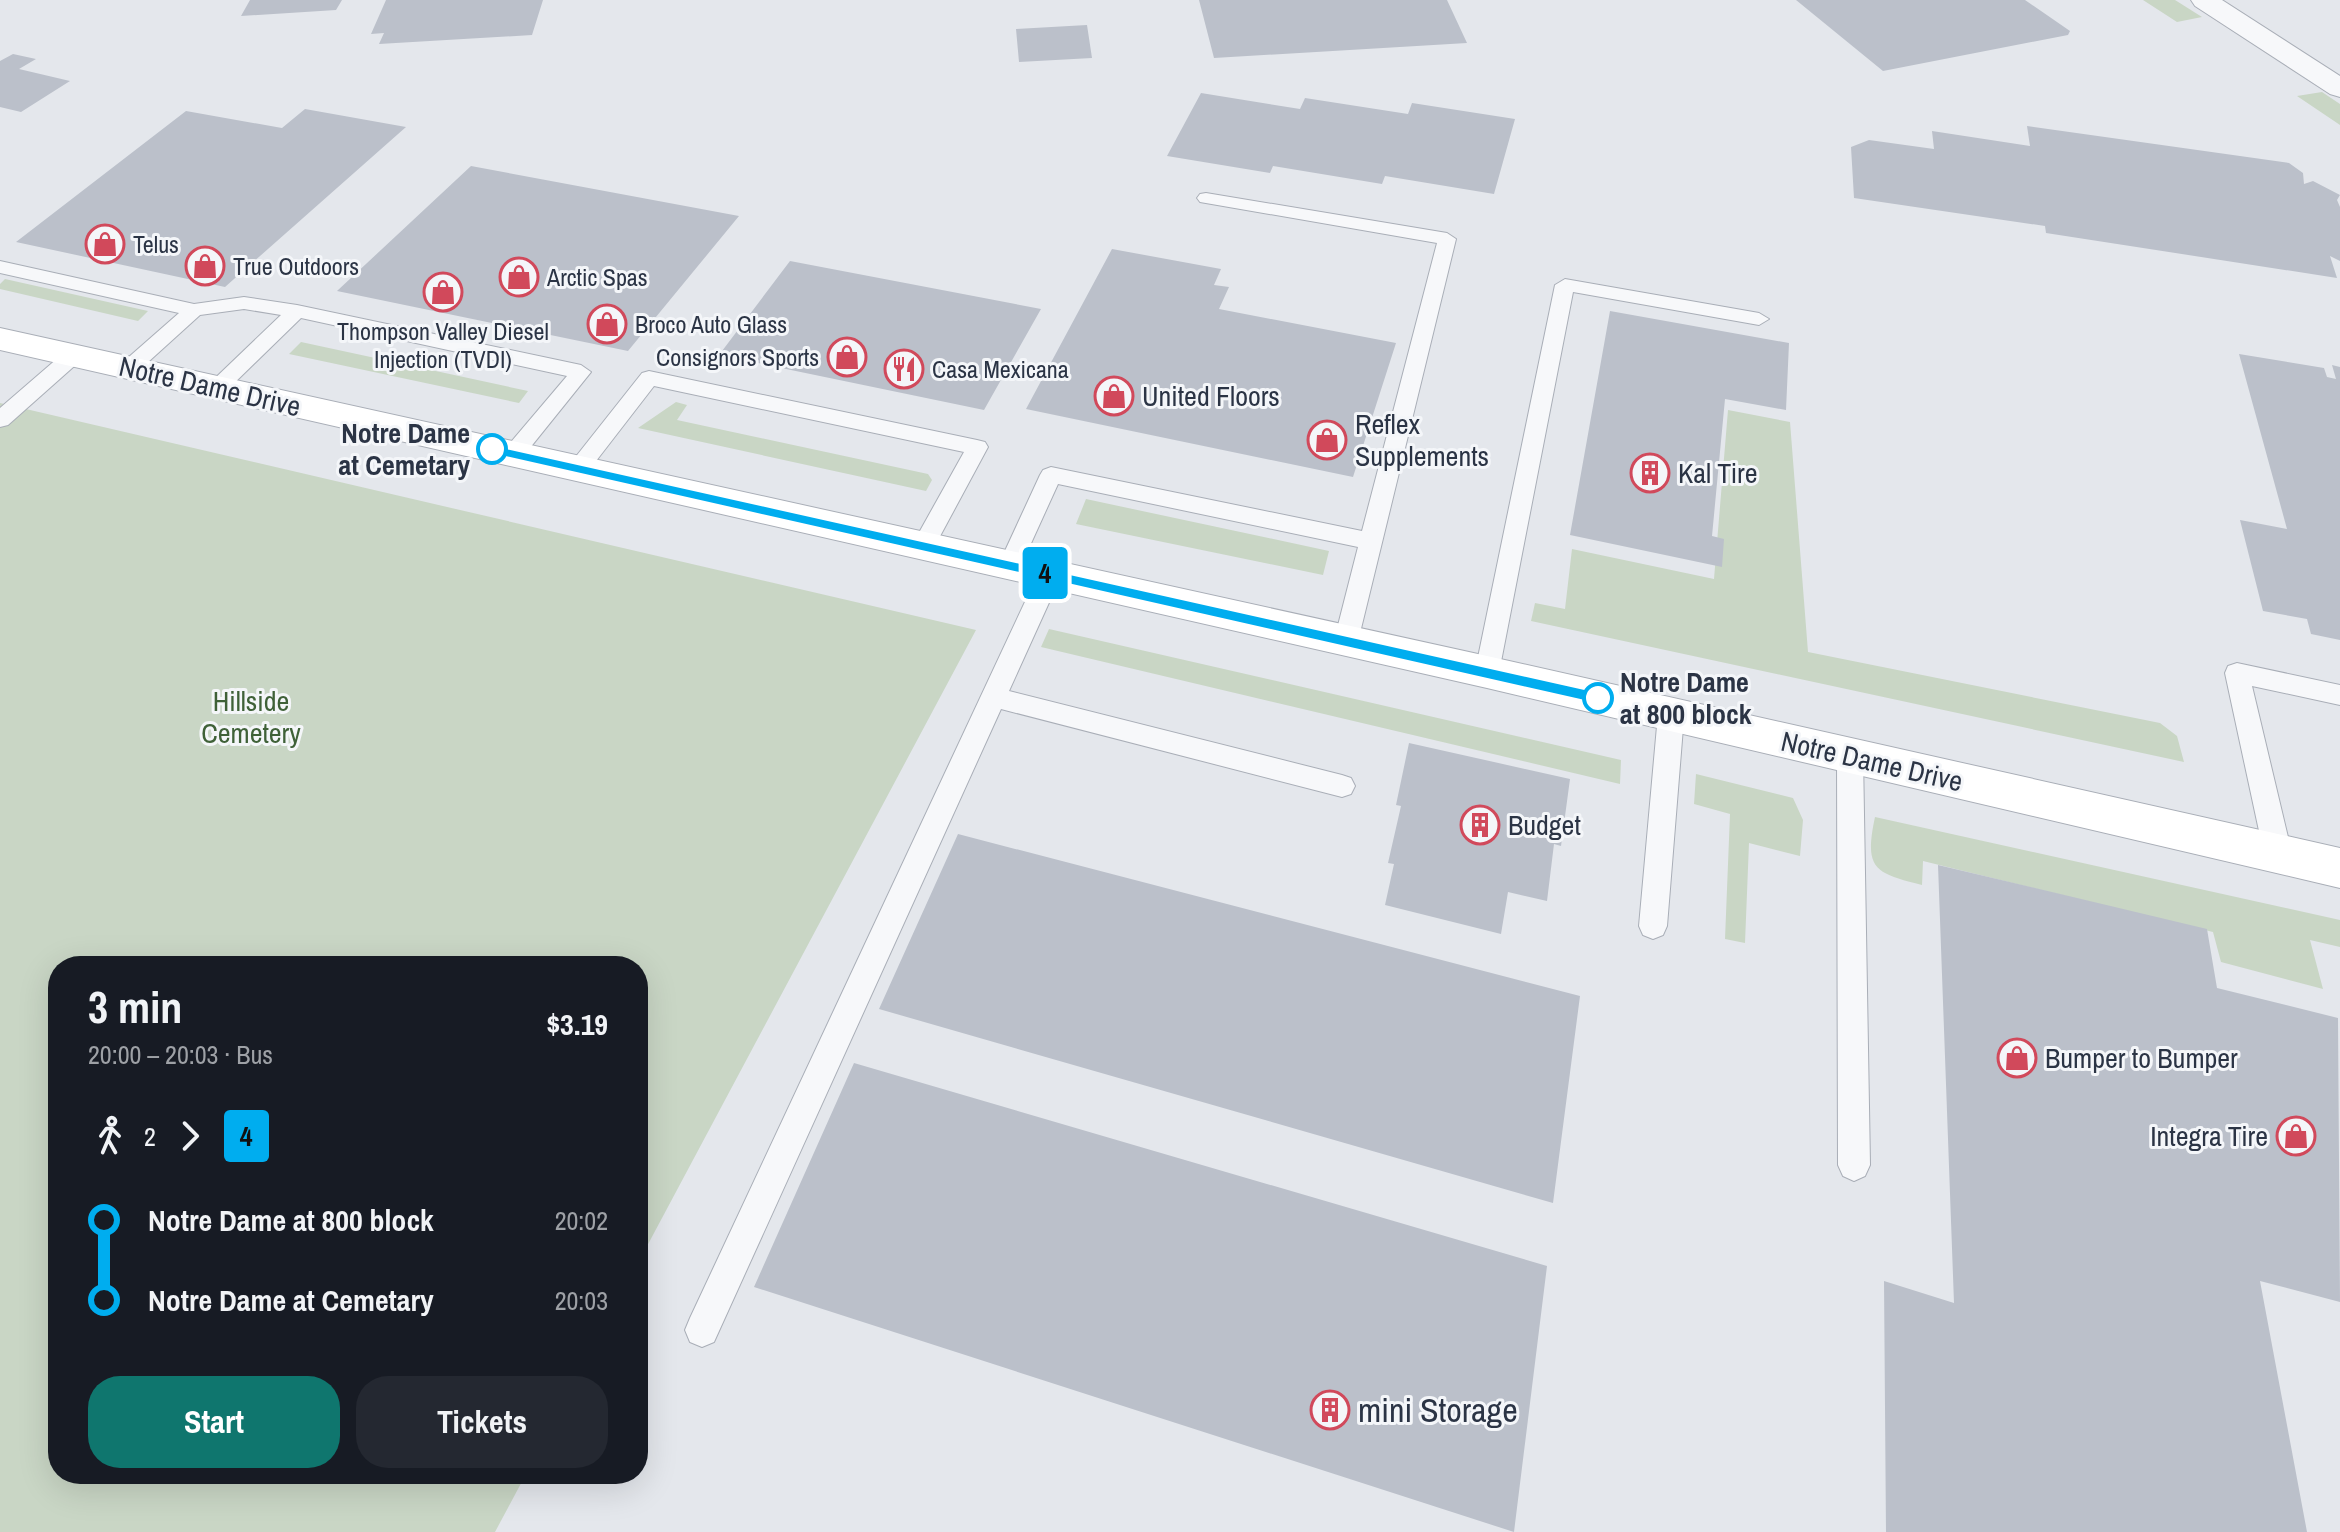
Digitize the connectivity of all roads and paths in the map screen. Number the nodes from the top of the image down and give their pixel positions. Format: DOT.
graph roads {
  1 [pos="2204,0"];
  2 [pos="2340,88"];
  3 [pos="1206,198"];
  4 [pos="0,267"];
  5 [pos="194,310"];
  6 [pos="297,311"];
  7 [pos="1759,319"];
  8 [pos="0,339"];
  9 [pos="73,356"];
  10 [pos="129,368"];
  11 [pos="217,388"];
  12 [pos="0,420"];
  13 [pos="513,454"];
  14 [pos="578,469"];
  15 [pos="1372,541"];
  16 [pos="923,547"];
  17 [pos="1010,566"];
  18 [pos="1050,574"];
  19 [pos="1346,641"];
  20 [pos="1487,672"];
  21 [pos="2340,695"];
  22 [pos="993,697"];
  23 [pos="1671,715"];
  24 [pos="1850,756"];
  25 [pos="1342,786"];
  26 [pos="2278,854"];
  27 [pos="2340,868"];
  28 [pos="1653,926"];
  29 [pos="1854,1165"];
  30 [pos="702,1330"];
  1 -- 2 [label="street"];
  3 -- 15 [label="lane"];
  4 -- 5 [label="lane"];
  5 -- 6 [label="lane"];
  5 -- 10 [label="lane"];
  6 -- 11 [label="lane"];
  6 -- 13 [label="lane"];
  7 -- 20 [label="lane"];
  8 -- 9 [label="street, Notre Dame Drive"];
  9 -- 10 [label="street, Notre Dame Drive"];
  9 -- 12 [label="lane"];
  10 -- 11 [label="street, Notre Dame Drive"];
  11 -- 13 [label="street, Notre Dame Drive"];
  13 -- 14 [label="street, Notre Dame Drive"];
  14 -- 16 [label="street, Notre Dame Drive"];
  14 -- 16 [label="lane"];
  15 -- 17 [label="lane"];
  15 -- 19 [label="lane"];
  16 -- 17 [label="street, Notre Dame Drive"];
  17 -- 18 [label="street, Notre Dame Drive"];
  18 -- 19 [label="street, Notre Dame Drive"];
  18 -- 22 [label="lane"];
  19 -- 20 [label="street, Notre Dame Drive"];
  20 -- 23 [label="street, Notre Dame Drive"];
  21 -- 26 [label="lane"];
  22 -- 25 [label="lane"];
  22 -- 30 [label="lane"];
  23 -- 24 [label="street, Notre Dame Drive"];
  23 -- 28 [label="lane"];
  24 -- 26 [label="street, Notre Dame Drive"];
  24 -- 29 [label="lane"];
  26 -- 27 [label="street, Notre Dame Drive"];
}
